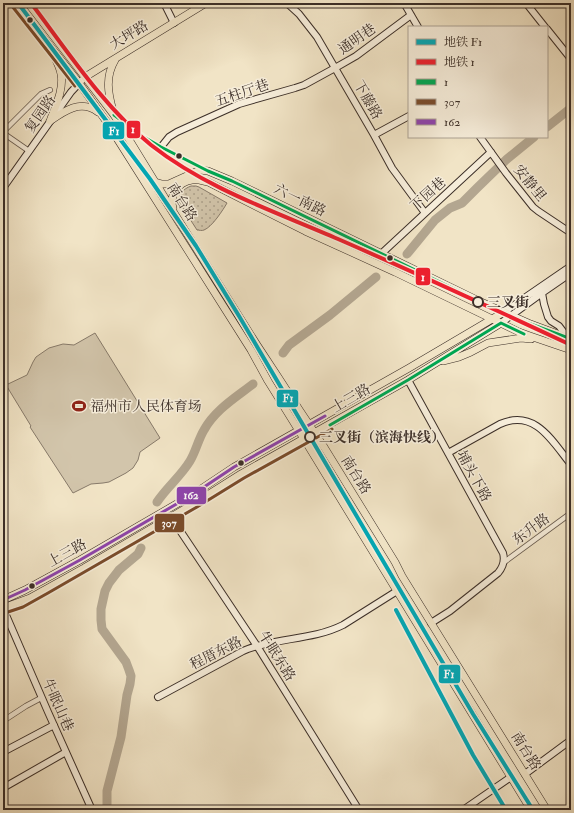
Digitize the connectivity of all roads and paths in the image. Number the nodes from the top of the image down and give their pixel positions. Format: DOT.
graph roads {
  1 [pos="16,3"];
  2 [pos="28,3"];
  3 [pos="164,3"];
  4 [pos="206,3"];
  5 [pos="287,3"];
  6 [pos="404,3"];
  7 [pos="526,3"];
  8 [pos="411,15"];
  9 [pos="174,23"];
  10 [pos="417,26"];
  11 [pos="544,26"];
  12 [pos="550,38"];
  13 [pos="50,46"];
  14 [pos="115,59"];
  15 [pos="571,59"];
  16 [pos="335,68"];
  17 [pos="85,77"];
  18 [pos="79,83"];
  19 [pos="50,90"];
  20 [pos="101,114"];
  21 [pos="114,116"];
  22 [pos="408,117"];
  23 [pos="50,121"];
  24 [pos="3,132"];
  25 [pos="374,135"];
  26 [pos="481,138"];
  27 [pos="161,147"];
  28 [pos="29,151"];
  29 [pos="491,152"];
  30 [pos="155,182"];
  31 [pos="3,188"];
  32 [pos="425,213"];
  33 [pos="176,216"];
  34 [pos="571,233"];
  35 [pos="381,254"];
  36 [pos="571,266"];
  37 [pos="571,274"];
  38 [pos="542,293"];
  39 [pos="504,312"];
  40 [pos="512,316"];
  41 [pos="493,319"];
  42 [pos="501,323"];
  43 [pos="570,338"];
  44 [pos="560,346"];
  45 [pos="571,350"];
  46 [pos="435,363"];
  47 [pos="408,380"];
  48 [pos="309,425"];
  49 [pos="298,430"];
  50 [pos="315,433"];
  51 [pos="304,439"];
  52 [pos="448,454"];
  53 [pos="568,462"];
  54 [pos="571,513"];
  55 [pos="171,517"];
  56 [pos="504,563"];
  57 [pos="397,591"];
  58 [pos="3,600"];
  59 [pos="3,608"];
  60 [pos="431,623"];
  61 [pos="257,646"];
  62 [pos="158,696"];
  63 [pos="41,698"];
  64 [pos="3,721"];
  65 [pos="54,725"];
  66 [pos="571,740"];
  67 [pos="3,752"];
  68 [pos="66,752"];
  69 [pos="525,774"];
  70 [pos="510,777"];
  71 [pos="3,788"];
  72 [pos="92,810"];
  73 [pos="359,810"];
  74 [pos="463,810"];
  75 [pos="531,810"];
  76 [pos="547,810"];
  1 -- 13 [label="main road"];
  2 -- 17 [label="main road"];
  3 -- 9 [label="street"];
  4 -- 9 [label="main road, 大坪路"];
  5 -- 16 [label="street, 下藤路"];
  6 -- 8 [label="street"];
  7 -- 11 [label="street"];
  8 -- 10 [label="street"];
  8 -- 16 [label="street, 通明巷"];
  9 -- 14 [label="main road, 大坪路"];
  12 -- 15 [label="street"];
  13 -- 18 [label="main road"];
  13 -- 23 [label="main road"];
  14 -- 17 [label="main road, 大坪路"];
  14 -- 21 [label="main road"];
  16 -- 25 [label="street, 下藤路"];
  16 -- 27 [label="street, 五柱厅巷"];
  17 -- 18 [label="street, 复园路"];
  17 -- 21 [label="main road, 南台路"];
  18 -- 20 [label="main road, 南台路"];
  18 -- 23 [label="street, 复园路"];
  19 -- 24 [label="street"];
  20 -- 23 [label="main road"];
  20 -- 49 [label="main road, 南台路"];
  21 -- 30 [label="main road, 南台路"];
  22 -- 25 [label="street"];
  23 -- 28 [label="street, 复园路"];
  24 -- 28 [label="street"];
  25 -- 32 [label="street, 下藤路"];
  26 -- 29 [label="street, 安静里"];
  28 -- 31 [label="street, 复园路"];
  29 -- 32 [label="street, 下园巷"];
  29 -- 34 [label="street, 安静里"];
  30 -- 33 [label="main road, 南台路"];
  30 -- 35 [label="main road, 六一南路"];
  32 -- 35 [label="street, 下园巷"];
  33 -- 41 [label="main road, 六一南路"];
  33 -- 48 [label="main road, 南台路"];
  35 -- 39 [label="main road, 六一南路"];
  36 -- 39 [label="street"];
  37 -- 38 [label="street"];
  38 -- 40 [label="street"];
  38 -- 43 [label="street"];
  39 -- 40 [label="main road, 六一南路"];
  39 -- 41 [label="main road, 上三路"];
  40 -- 42 [label="street"];
  40 -- 43 [label="main road, 六一南路"];
  41 -- 42 [label="main road, 六一南路"];
  41 -- 48 [label="main road, 上三路"];
  42 -- 44 [label="main road, 六一南路"];
  42 -- 46 [label="main road, 上三路"];
  44 -- 45 [label="main road"];
  44 -- 46 [label="main road"];
  46 -- 47 [label="main road, 上三路"];
  47 -- 50 [label="main road, 上三路"];
  47 -- 52 [label="street, 埔头下路"];
  48 -- 49 [label="main road, 上三路"];
  48 -- 50 [label="main road, 南台路"];
  49 -- 51 [label="main road, 南台路"];
  49 -- 58 [label="main road, 上三路"];
  50 -- 51 [label="main road, 上三路"];
  50 -- 60 [label="main road, 南台路"];
  51 -- 55 [label="main road, 上三路"];
  51 -- 57 [label="main road, 南台路"];
  52 -- 53 [label="street"];
  52 -- 56 [label="street, 埔头下路"];
  54 -- 56 [label="street, 东升路"];
  55 -- 59 [label="main road, 上三路"];
  55 -- 61 [label="street, 牛眠东路"];
  56 -- 60 [label="street"];
  57 -- 61 [label="street, 程厝东路"];
  57 -- 70 [label="main road, 南台路"];
  59 -- 63 [label="street, 牛眠山巷"];
  60 -- 69 [label="main road, 南台路"];
  61 -- 62 [label="street, 程厝东路"];
  61 -- 73 [label="street, 牛眠东路"];
  63 -- 64 [label="street"];
  63 -- 65 [label="street, 牛眠山巷"];
  65 -- 67 [label="street"];
  65 -- 68 [label="street, 牛眠山巷"];
  66 -- 69 [label="street"];
  68 -- 71 [label="street"];
  68 -- 72 [label="street, 牛眠山巷"];
  69 -- 76 [label="main road, 南台路"];
  70 -- 74 [label="street"];
  70 -- 75 [label="main road, 南台路"];
}
